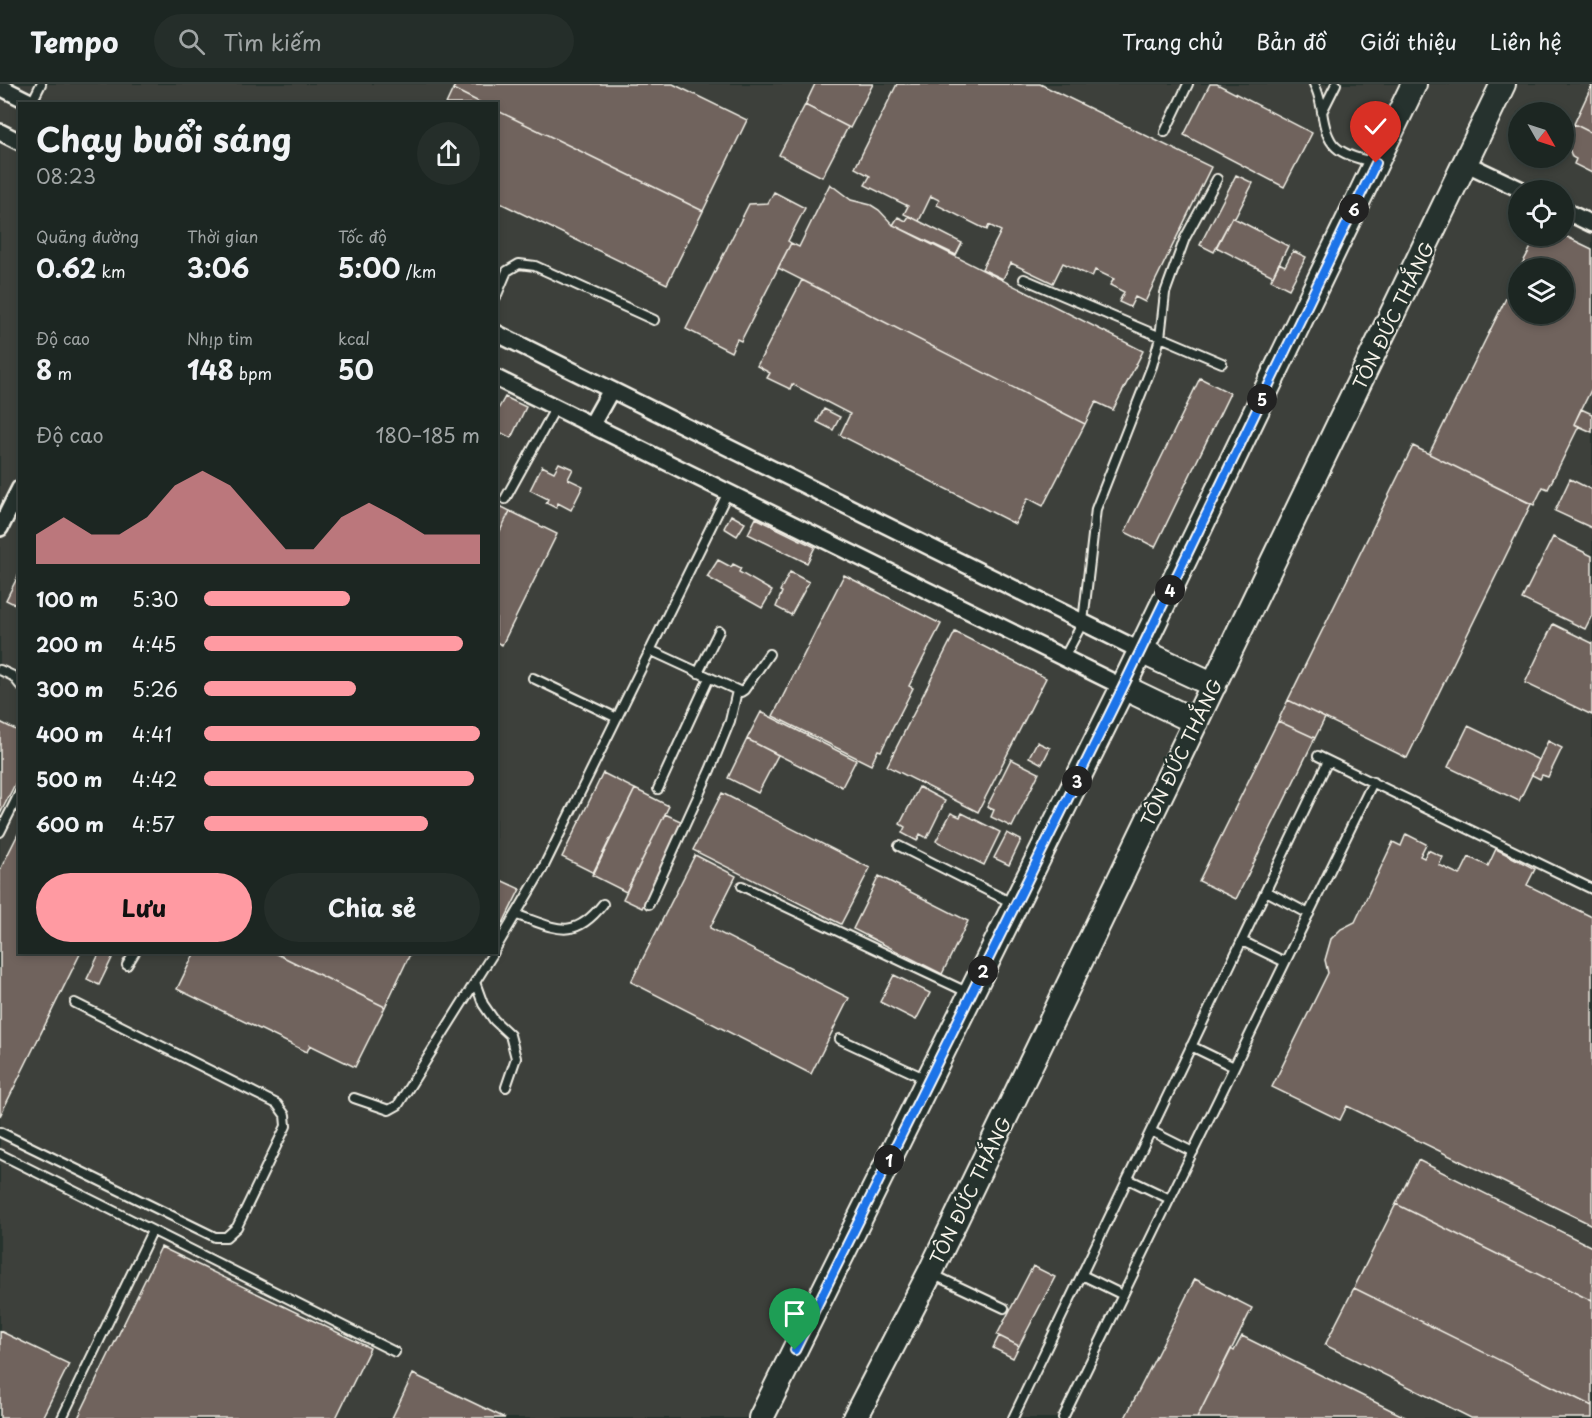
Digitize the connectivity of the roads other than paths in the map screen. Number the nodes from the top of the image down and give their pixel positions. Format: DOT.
graph roads {
  1 [pos="41,84"];
  2 [pos="1188,84"];
  3 [pos="1314,84"];
  4 [pos="1336,84"];
  5 [pos="1414,84"];
  6 [pos="1503,84"];
  7 [pos="0,87"];
  8 [pos="31,102"];
  9 [pos="33,102"];
  10 [pos="1322,113"];
  11 [pos="0,132"];
  12 [pos="1165,132"];
  13 [pos="18,141"];
  14 [pos="1376,163"];
  15 [pos="1465,163"];
  16 [pos="1217,179"];
  17 [pos="1508,183"];
  18 [pos="1574,215"];
  19 [pos="1592,224"];
  20 [pos="1024,279"];
  21 [pos="498,292"];
  22 [pos="654,320"];
  23 [pos="498,334"];
  24 [pos="1160,338"];
  25 [pos="1222,363"];
  26 [pos="498,379"];
  27 [pos="611,390"];
  28 [pos="556,407"];
  29 [pos="592,424"];
  30 [pos="18,492"];
  31 [pos="728,492"];
  32 [pos="505,499"];
  33 [pos="0,528"];
  34 [pos="1083,622"];
  35 [pos="719,631"];
  36 [pos="651,650"];
  37 [pos="1141,651"];
  38 [pos="768,654"];
  39 [pos="1064,658"];
  40 [pos="0,670"];
  41 [pos="698,673"];
  42 [pos="533,678"];
  43 [pos="710,678"];
  44 [pos="18,683"];
  45 [pos="1214,685"];
  46 [pos="1123,687"];
  47 [pos="737,691"];
  48 [pos="617,718"];
  49 [pos="1196,722"];
  50 [pos="1318,756"];
  51 [pos="1328,761"];
  52 [pos="1373,782"];
  53 [pos="658,789"];
  54 [pos="18,796"];
  55 [pos="0,832"];
  56 [pos="899,846"];
  57 [pos="742,886"];
  58 [pos="1592,889"];
  59 [pos="1266,891"];
  60 [pos="603,904"];
  61 [pos="649,904"];
  62 [pos="1016,905"];
  63 [pos="1309,914"];
  64 [pos="517,915"];
  65 [pos="1242,941"];
  66 [pos="498,944"];
  67 [pos="134,954"];
  68 [pos="493,954"];
  69 [pos="1285,962"];
  70 [pos="128,965"];
  71 [pos="475,982"];
  72 [pos="971,994"];
  73 [pos="75,1003"];
  74 [pos="840,1039"];
  75 [pos="1191,1046"];
  76 [pos="1234,1067"];
  77 [pos="928,1080"];
  78 [pos="506,1087"];
  79 [pos="354,1098"];
  80 [pos="1151,1131"];
  81 [pos="0,1132"];
  82 [pos="1193,1152"];
  83 [pos="0,1154"];
  84 [pos="1128,1179"];
  85 [pos="1170,1198"];
  86 [pos="152,1231"];
  87 [pos="930,1273"];
  88 [pos="1082,1275"];
  89 [pos="1123,1295"];
  90 [pos="1004,1308"];
  91 [pos="394,1352"];
  92 [pos="62,1418"];
  93 [pos="761,1418"];
  94 [pos="855,1418"];
  95 [pos="1013,1418"];
  96 [pos="1063,1418"];
  1 -- 9 [label="lane"];
  2 -- 12 [label="lane"];
  3 -- 10 [label="lane"];
  4 -- 10 [label="lane"];
  5 -- 14 [label="main road"];
  6 -- 15 [label="main road, TÔN ĐỨC THẮNG"];
  7 -- 8 [label="street"];
  10 -- 14 [label="lane"];
  11 -- 13 [label="street"];
  14 -- 37 [label="main road"];
  15 -- 17 [label="street"];
  15 -- 45 [label="main road, TÔN ĐỨC THẮNG"];
  16 -- 24 [label="lane"];
  18 -- 19 [label="street"];
  20 -- 24 [label="lane"];
  21 -- 22 [label="lane"];
  23 -- 27 [label="street"];
  24 -- 25 [label="lane"];
  24 -- 34 [label="lane"];
  26 -- 28 [label="street"];
  27 -- 29 [label="street"];
  27 -- 34 [label="street"];
  28 -- 29 [label="street"];
  28 -- 32 [label="lane"];
  29 -- 31 [label="street"];
  30 -- 33 [label="street"];
  31 -- 36 [label="lane"];
  31 -- 39 [label="street"];
  34 -- 37 [label="street"];
  34 -- 39 [label="lane"];
  35 -- 41 [label="lane"];
  36 -- 41 [label="lane"];
  36 -- 48 [label="lane"];
  37 -- 45 [label="main road"];
  37 -- 46 [label="main road"];
  38 -- 47 [label="lane"];
  39 -- 46 [label="street"];
  40 -- 44 [label="lane"];
  41 -- 43 [label="lane"];
  42 -- 48 [label="lane"];
  43 -- 47 [label="lane"];
  43 -- 53 [label="lane"];
  45 -- 49 [label="main road, TÔN ĐỨC THẮNG"];
  46 -- 49 [label="main road"];
  46 -- 62 [label="main road"];
  47 -- 61 [label="lane"];
  48 -- 64 [label="lane"];
  49 -- 87 [label="main road, TÔN ĐỨC THẮNG"];
  50 -- 51 [label="lane"];
  51 -- 52 [label="lane"];
  51 -- 59 [label="lane"];
  52 -- 58 [label="lane"];
  52 -- 63 [label="lane"];
  54 -- 55 [label="lane"];
  56 -- 62 [label="lane"];
  57 -- 72 [label="lane"];
  59 -- 63 [label="lane"];
  59 -- 65 [label="lane"];
  60 -- 64 [label="lane"];
  62 -- 72 [label="main road"];
  63 -- 69 [label="lane"];
  64 -- 66 [label="lane"];
  65 -- 69 [label="lane"];
  65 -- 75 [label="lane"];
  67 -- 70 [label="lane"];
  68 -- 71 [label="lane"];
  69 -- 76 [label="lane"];
  71 -- 78 [label="lane"];
  71 -- 79 [label="lane"];
  72 -- 77 [label="main road"];
  73 -- 81 [label="lane"];
  74 -- 77 [label="lane"];
  75 -- 76 [label="lane"];
  75 -- 80 [label="lane"];
  76 -- 82 [label="lane"];
  77 -- 93 [label="main road"];
  80 -- 82 [label="lane"];
  80 -- 84 [label="lane"];
  82 -- 85 [label="lane"];
  83 -- 86 [label="lane"];
  84 -- 85 [label="lane"];
  84 -- 88 [label="lane"];
  85 -- 89 [label="lane"];
  86 -- 91 [label="lane"];
  86 -- 92 [label="lane"];
  87 -- 90 [label="lane"];
  87 -- 94 [label="main road, TÔN ĐỨC THẮNG"];
  88 -- 89 [label="lane"];
  88 -- 95 [label="lane"];
  89 -- 96 [label="lane"];
}
